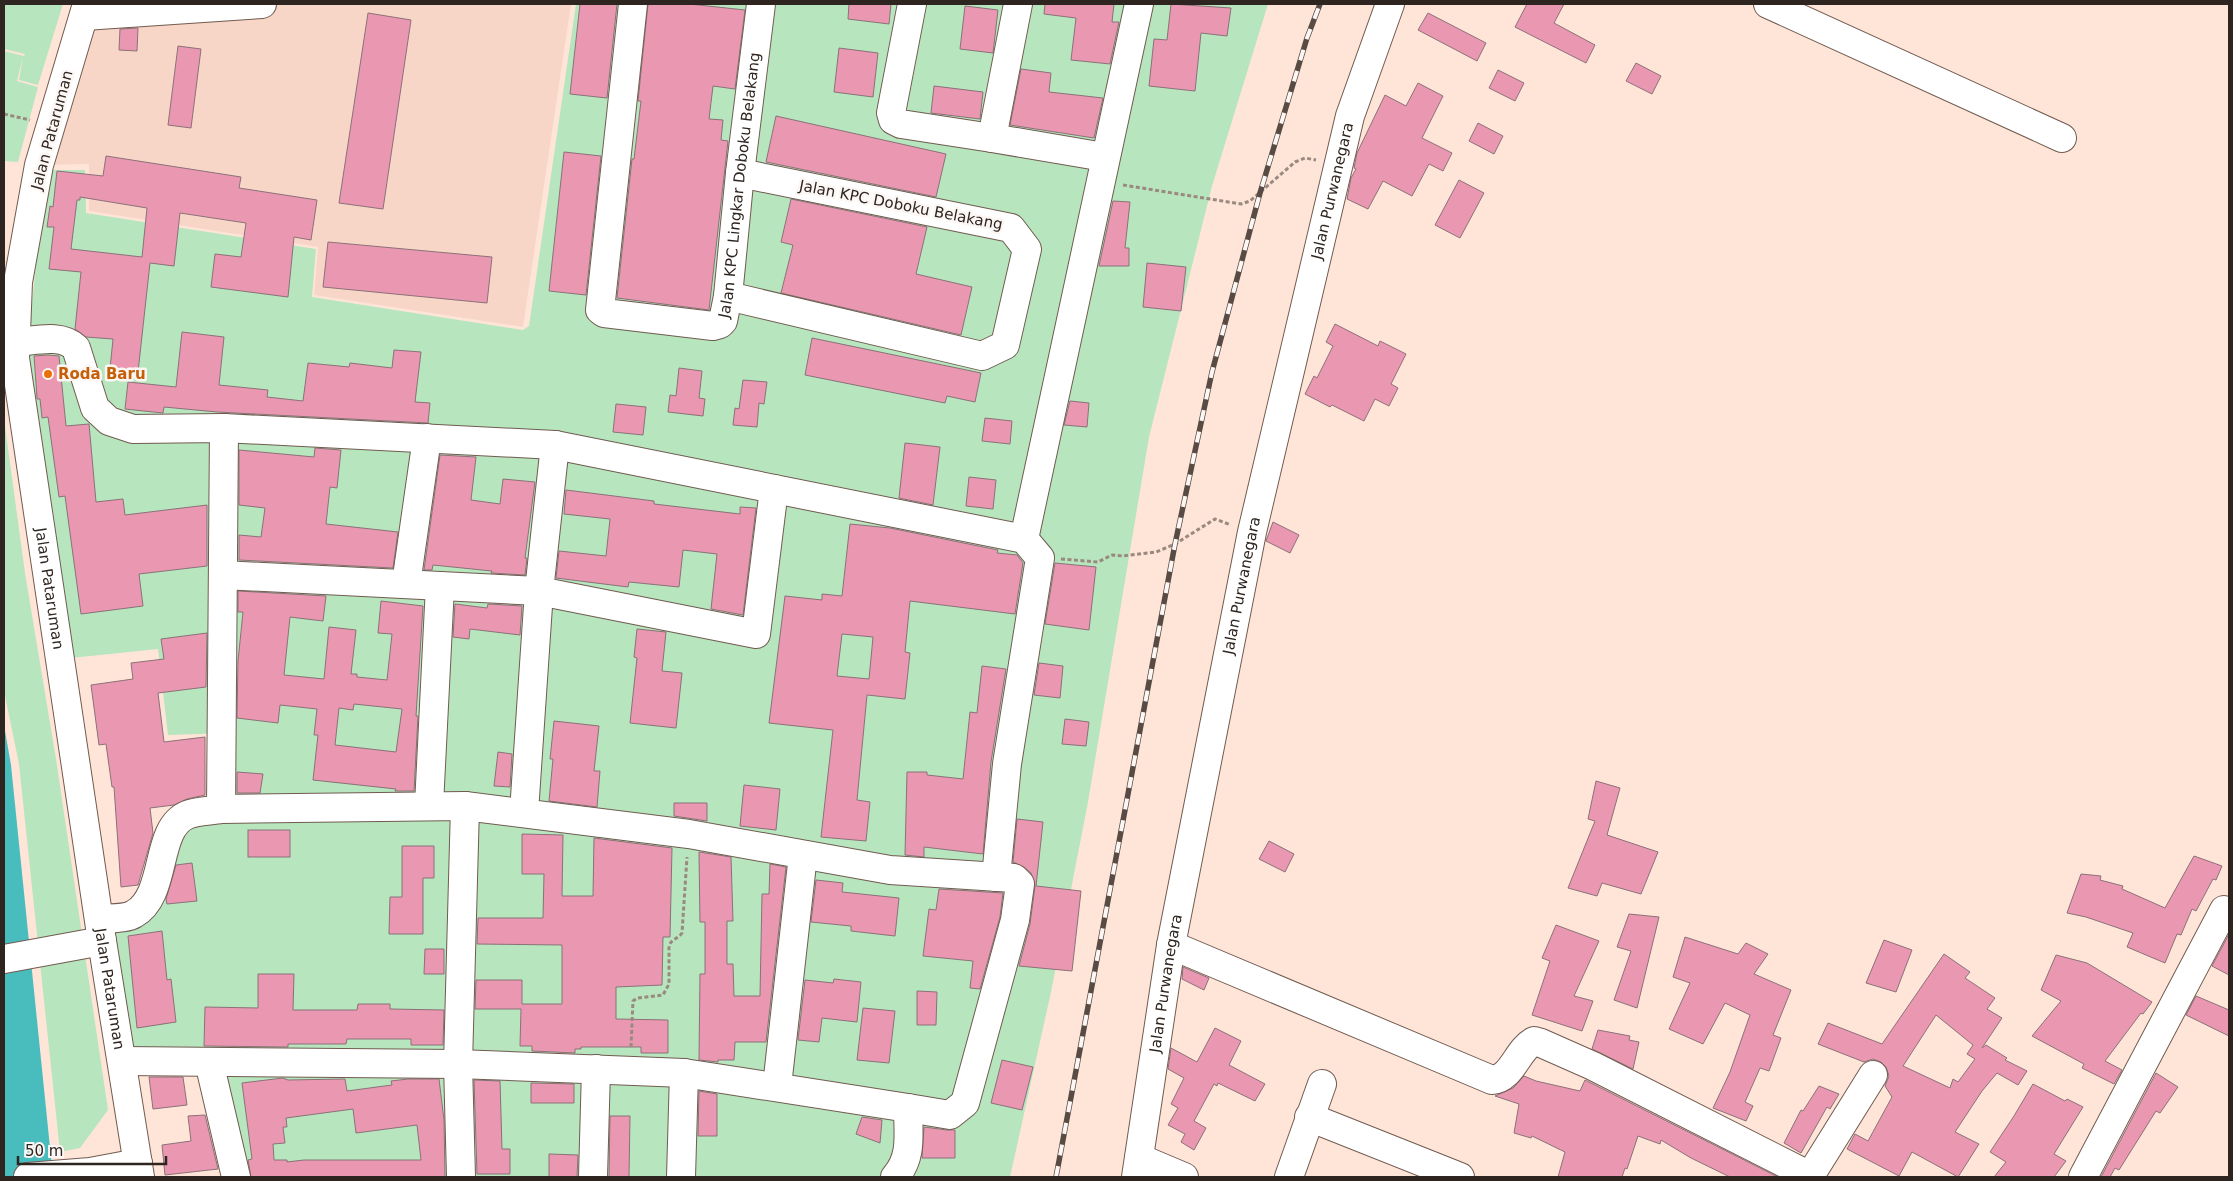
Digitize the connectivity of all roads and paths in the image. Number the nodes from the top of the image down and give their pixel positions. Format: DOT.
graph roads {
  1 [pos="262,4"];
  2 [pos="633,4"];
  3 [pos="761,4"];
  4 [pos="912,4"];
  5 [pos="1018,4"];
  6 [pos="1138,4"];
  7 [pos="1390,4"];
  8 [pos="1768,4"];
  9 [pos="85,10"];
  10 [pos="4,114"];
  11 [pos="24,118"];
  12 [pos="992,138"];
  13 [pos="2062,138"];
  14 [pos="1339,164"];
  15 [pos="1102,169"];
  16 [pos="740,173"];
  17 [pos="728,296"];
  18 [pos="16,342"];
  19 [pos="224,428"];
  20 [pos="427,438"];
  21 [pos="555,445"];
  22 [pos="774,489"];
  23 [pos="1252,532"];
  24 [pos="1032,548"];
  25 [pos="223,575"];
  26 [pos="406,584"];
  27 [pos="440,586"];
  28 [pos="539,591"];
  29 [pos="429,805"];
  30 [pos="465,806"];
  31 [pos="221,809"];
  32 [pos="524,812"];
  33 [pos="689,834"];
  34 [pos="803,855"];
  35 [pos="996,876"];
  36 [pos="2224,910"];
  37 [pos="101,930"];
  38 [pos="1171,945"];
  39 [pos="4,959"];
  40 [pos="122,1061"];
  41 [pos="209,1062"];
  42 [pos="458,1064"];
  43 [pos="596,1069"];
  44 [pos="630,1071"];
  45 [pos="684,1073"];
  46 [pos="1873,1076"];
  47 [pos="1322,1084"];
  48 [pos="777,1086"];
  49 [pos="908,1108"];
  50 [pos="1310,1117"];
  51 [pos="1138,1168"];
  52 [pos="139,1170"];
  53 [pos="1456,1176"];
  54 [pos="28,1177"];
  55 [pos="236,1177"];
  56 [pos="460,1177"];
  57 [pos="593,1177"];
  58 [pos="681,1177"];
  59 [pos="896,1177"];
  60 [pos="1184,1177"];
  61 [pos="1289,1177"];
  62 [pos="1811,1177"];
  63 [pos="2083,1177"];
  1 -- 9 [label="street"];
  2 -- 17 [label="street, Jalan KPC Lingkar Doboku Belakang"];
  3 -- 16 [label="street, Jalan KPC Lingkar Doboku Belakang"];
  4 -- 12 [label="street"];
  5 -- 12 [label="street"];
  6 -- 15 [label="street"];
  7 -- 14 [label="street, Jalan Purwanegara"];
  8 -- 13 [label="street"];
  9 -- 18 [label="street, Jalan Pataruman"];
  10 -- 11 [label="path"];
  12 -- 15 [label="street"];
  14 -- 15 [label="path"];
  14 -- 23 [label="street, Jalan Purwanegara"];
  15 -- 24 [label="street"];
  16 -- 17 [label="street, Jalan KPC Lingkar Doboku Belakang"];
  16 -- 17 [label="street, Jalan KPC Doboku Belakang"];
  18 -- 19 [label="street"];
  18 -- 37 [label="street, Jalan Pataruman"];
  19 -- 20 [label="street"];
  19 -- 25 [label="street"];
  20 -- 21 [label="street"];
  20 -- 26 [label="street"];
  21 -- 22 [label="street"];
  21 -- 28 [label="street"];
  22 -- 24 [label="street"];
  22 -- 28 [label="street"];
  23 -- 24 [label="path"];
  23 -- 38 [label="street, Jalan Purwanegara"];
  24 -- 35 [label="street"];
  25 -- 26 [label="street"];
  25 -- 31 [label="street"];
  26 -- 27 [label="street"];
  27 -- 28 [label="street"];
  27 -- 29 [label="street"];
  28 -- 32 [label="street"];
  29 -- 30 [label="street"];
  29 -- 31 [label="street"];
  30 -- 32 [label="street"];
  30 -- 42 [label="street"];
  31 -- 37 [label="street"];
  32 -- 33 [label="street"];
  33 -- 34 [label="street"];
  33 -- 44 [label="path"];
  34 -- 35 [label="street"];
  34 -- 48 [label="street"];
  35 -- 49 [label="street"];
  36 -- 63 [label="street"];
  37 -- 39 [label="street"];
  37 -- 40 [label="street, Jalan Pataruman"];
  38 -- 51 [label="street, Jalan Purwanegara"];
  38 -- 62 [label="street"];
  40 -- 41 [label="street"];
  40 -- 52 [label="street, Jalan Pataruman"];
  41 -- 42 [label="street"];
  41 -- 55 [label="street"];
  42 -- 43 [label="street"];
  42 -- 56 [label="street"];
  43 -- 44 [label="street"];
  43 -- 57 [label="street"];
  44 -- 45 [label="street"];
  45 -- 48 [label="street"];
  45 -- 58 [label="street"];
  46 -- 62 [label="street"];
  47 -- 50 [label="street"];
  48 -- 49 [label="street"];
  49 -- 59 [label="street"];
  50 -- 53 [label="street"];
  50 -- 61 [label="street"];
  51 -- 60 [label="street"];
  52 -- 54 [label="street"];
}
